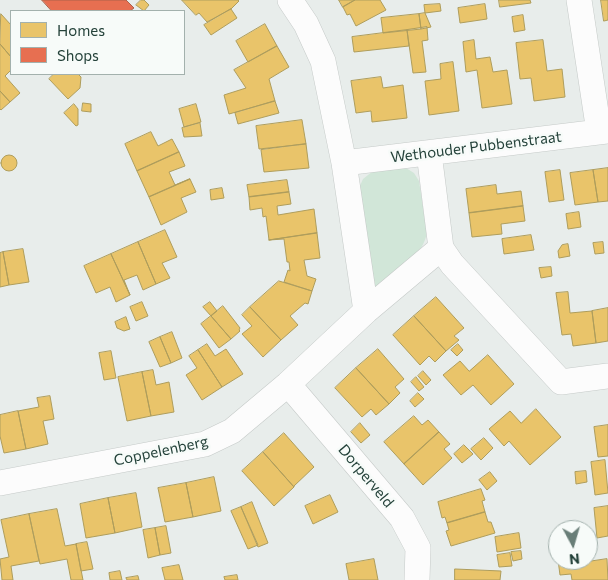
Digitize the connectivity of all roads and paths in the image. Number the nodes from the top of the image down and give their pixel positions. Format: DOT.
graph roads {
  1 [pos="290,0"];
  2 [pos="579,0"];
  3 [pos="604,131"];
  4 [pos="429,153"];
  5 [pos="344,164"];
  6 [pos="441,248"];
  7 [pos="366,311"];
  8 [pos="608,376"];
  9 [pos="288,384"];
  10 [pos="0,483"];
  11 [pos="417,580"];
  1 -- 5 [label="street"];
  2 -- 3 [label="street"];
  3 -- 4 [label="street, Wethouder Pubbenstraat"];
  4 -- 5 [label="street, Wethouder Pubbenstraat"];
  4 -- 6 [label="street"];
  5 -- 7 [label="street"];
  6 -- 7 [label="street, Coppelenberg"];
  6 -- 8 [label="street"];
  7 -- 9 [label="street, Coppelenberg"];
  9 -- 10 [label="street, Coppelenberg"];
  9 -- 11 [label="street, Dorperveld"];
}
